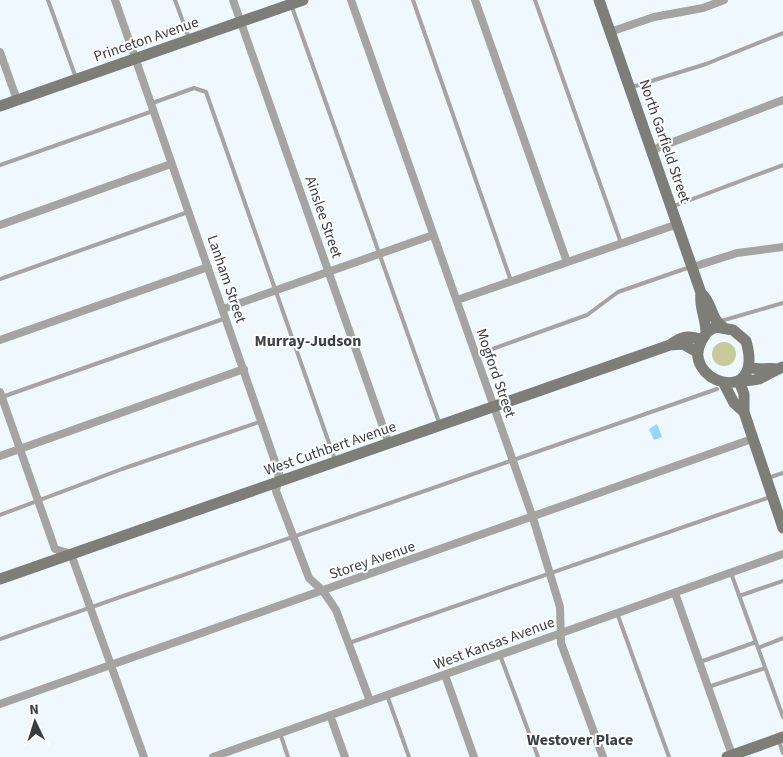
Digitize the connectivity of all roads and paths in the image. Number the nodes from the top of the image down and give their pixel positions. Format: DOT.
graph roads {
  1 [pos="48,0"];
  2 [pos="115,0"];
  3 [pos="174,0"];
  4 [pos="233,0"];
  5 [pos="303,0"];
  6 [pos="351,0"];
  7 [pos="413,0"];
  8 [pos="475,0"];
  9 [pos="535,0"];
  10 [pos="599,0"];
  11 [pos="724,0"];
  12 [pos="290,2"];
  13 [pos="241,22"];
  14 [pos="610,32"];
  15 [pos="783,33"];
  16 [pos="190,40"];
  17 [pos="0,52"];
  18 [pos="134,59"];
  19 [pos="77,79"];
  20 [pos="630,88"];
  21 [pos="17,100"];
  22 [pos="783,100"];
  23 [pos="0,106"];
  24 [pos="152,107"];
  25 [pos="652,150"];
  26 [pos="171,164"];
  27 [pos="0,165"];
  28 [pos="783,165"];
  29 [pos="672,206"];
  30 [pos="188,212"];
  31 [pos="678,224"];
  32 [pos="0,225"];
  33 [pos="434,235"];
  34 [pos="621,244"];
  35 [pos="783,247"];
  36 [pos="379,254"];
  37 [pos="567,262"];
  38 [pos="208,267"];
  39 [pos="693,267"];
  40 [pos="328,272"];
  41 [pos="0,279"];
  42 [pos="511,281"];
  43 [pos="276,290"];
  44 [pos="701,292"];
  45 [pos="456,300"];
  46 [pos="783,303"];
  47 [pos="223,309"];
  48 [pos="226,318"];
  49 [pos="722,324"];
  50 [pos="704,336"];
  51 [pos="0,340"];
  52 [pos="670,344"];
  53 [pos="697,352"];
  54 [pos="476,355"];
  55 [pos="749,366"];
  56 [pos="780,368"];
  57 [pos="244,369"];
  58 [pos="740,381"];
  59 [pos="720,385"];
  60 [pos="1,395"];
  61 [pos="494,407"];
  62 [pos="744,412"];
  63 [pos="262,421"];
  64 [pos="440,426"];
  65 [pos="752,439"];
  66 [pos="389,444"];
  67 [pos="20,448"];
  68 [pos="0,456"];
  69 [pos="512,460"];
  70 [pos="335,462"];
  71 [pos="783,474"];
  72 [pos="766,478"];
  73 [pos="278,482"];
  74 [pos="772,496"];
  75 [pos="39,501"];
  76 [pos="0,515"];
  77 [pos="533,518"];
  78 [pos="783,526"];
  79 [pos="293,537"];
  80 [pos="71,554"];
  81 [pos="783,554"];
  82 [pos="731,573"];
  83 [pos="550,574"];
  84 [pos="0,579"];
  85 [pos="783,580"];
  86 [pos="324,591"];
  87 [pos="675,593"];
  88 [pos="739,596"];
  89 [pos="90,607"];
  90 [pos="618,613"];
  91 [pos="560,633"];
  92 [pos="783,638"];
  93 [pos="0,640"];
  94 [pos="756,642"];
  95 [pos="349,643"];
  96 [pos="758,648"];
  97 [pos="500,655"];
  98 [pos="700,662"];
  99 [pos="111,666"];
  100 [pos="765,668"];
  101 [pos="445,675"];
  102 [pos="708,687"];
  103 [pos="387,695"];
  104 [pos="370,701"];
  105 [pos="0,704"];
  106 [pos="330,715"];
  107 [pos="783,717"];
  108 [pos="280,733"];
  109 [pos="780,738"];
  110 [pos="783,753"];
  111 [pos="229,754"];
  112 [pos="730,756"];
  113 [pos="144,757"];
  114 [pos="213,757"];
  115 [pos="288,757"];
  116 [pos="345,757"];
  117 [pos="409,757"];
  118 [pos="474,757"];
  119 [pos="538,757"];
  120 [pos="603,757"];
  121 [pos="669,757"];
  1 -- 19 [label="lane"];
  2 -- 18 [label="street, Lanham Street"];
  3 -- 16 [label="lane"];
  4 -- 13 [label="street, Ainslee Street"];
  5 -- 12 [label="street, Princeton Avenue"];
  6 -- 33 [label="street, Mogford Street"];
  7 -- 42 [label="lane"];
  8 -- 37 [label="street"];
  9 -- 34 [label="lane"];
  10 -- 14 [label="street, North Garfield Street"];
  11 -- 14 [label="street"];
  12 -- 13 [label="street, Princeton Avenue"];
  12 -- 36 [label="lane"];
  13 -- 16 [label="street, Princeton Avenue"];
  13 -- 40 [label="street, Ainslee Street"];
  14 -- 20 [label="street, North Garfield Street"];
  15 -- 20 [label="lane"];
  16 -- 18 [label="street, Princeton Avenue"];
  17 -- 21 [label="street"];
  18 -- 19 [label="street, Princeton Avenue"];
  18 -- 24 [label="street, Lanham Street"];
  19 -- 21 [label="street, Princeton Avenue"];
  20 -- 25 [label="street, North Garfield Street"];
  21 -- 23 [label="street, Princeton Avenue"];
  22 -- 25 [label="street"];
  24 -- 26 [label="street, Lanham Street"];
  24 -- 27 [label="lane"];
  24 -- 43 [label="lane"];
  25 -- 29 [label="street, North Garfield Street"];
  26 -- 30 [label="street, Lanham Street"];
  26 -- 32 [label="street"];
  28 -- 29 [label="lane"];
  29 -- 31 [label="street, North Garfield Street"];
  30 -- 38 [label="street, Lanham Street"];
  30 -- 41 [label="lane"];
  31 -- 34 [label="street"];
  31 -- 39 [label="street, North Garfield Street"];
  33 -- 36 [label="street"];
  33 -- 45 [label="street, Mogford Street"];
  34 -- 37 [label="street"];
  35 -- 39 [label="street"];
  36 -- 40 [label="street"];
  36 -- 64 [label="lane"];
  37 -- 42 [label="street"];
  38 -- 47 [label="street, Lanham Street"];
  38 -- 51 [label="street"];
  39 -- 44 [label="street, North Garfield Street"];
  39 -- 54 [label="lane"];
  40 -- 43 [label="street"];
  40 -- 66 [label="street, Ainslee Street"];
  42 -- 45 [label="street"];
  43 -- 47 [label="street"];
  43 -- 70 [label="lane"];
  44 -- 49 [label="street"];
  44 -- 50 [label="street"];
  45 -- 54 [label="street, Mogford Street"];
  46 -- 49 [label="lane"];
  47 -- 48 [label="street, Lanham Street"];
  48 -- 57 [label="street, Lanham Street"];
  48 -- 60 [label="lane"];
  49 -- 50 [label="street"];
  49 -- 55 [label="street"];
  50 -- 52 [label="street, West Cuthbert Avenue"];
  50 -- 53 [label="street"];
  52 -- 53 [label="street"];
  52 -- 61 [label="street, West Cuthbert Avenue"];
  53 -- 59 [label="street"];
  54 -- 61 [label="street, Mogford Street"];
  55 -- 56 [label="street"];
  55 -- 58 [label="street"];
  56 -- 58 [label="street"];
  57 -- 63 [label="street, Lanham Street"];
  57 -- 67 [label="street"];
  58 -- 59 [label="street"];
  58 -- 62 [label="street"];
  59 -- 62 [label="street"];
  59 -- 69 [label="lane"];
  60 -- 67 [label="street"];
  61 -- 64 [label="street, West Cuthbert Avenue"];
  61 -- 69 [label="street, Mogford Street"];
  62 -- 65 [label="street"];
  63 -- 73 [label="street, Lanham Street"];
  63 -- 75 [label="lane"];
  64 -- 66 [label="street, West Cuthbert Avenue"];
  65 -- 72 [label="street"];
  65 -- 77 [label="street, Storey Avenue"];
  66 -- 70 [label="street, West Cuthbert Avenue"];
  67 -- 68 [label="street"];
  67 -- 75 [label="street"];
  69 -- 77 [label="street, Mogford Street"];
  69 -- 79 [label="lane"];
  70 -- 73 [label="street, West Cuthbert Avenue"];
  71 -- 72 [label="lane"];
  72 -- 74 [label="street"];
  73 -- 79 [label="street, Lanham Street"];
  73 -- 80 [label="street, West Cuthbert Avenue"];
  74 -- 78 [label="street"];
  74 -- 83 [label="lane"];
  75 -- 76 [label="lane"];
  75 -- 80 [label="street"];
  77 -- 83 [label="street, Mogford Street"];
  77 -- 86 [label="street, Storey Avenue"];
  79 -- 86 [label="street, Lanham Street"];
  79 -- 89 [label="lane"];
  80 -- 84 [label="street, West Cuthbert Avenue"];
  80 -- 89 [label="street"];
  81 -- 82 [label="street, West Kansas Avenue"];
  82 -- 87 [label="street, West Kansas Avenue"];
  82 -- 88 [label="lane"];
  83 -- 91 [label="street, Mogford Street"];
  83 -- 95 [label="lane"];
  85 -- 88 [label="lane"];
  86 -- 95 [label="street, Lanham Street"];
  86 -- 99 [label="street, Storey Avenue"];
  87 -- 90 [label="street, West Kansas Avenue"];
  87 -- 98 [label="street"];
  88 -- 94 [label="lane"];
  89 -- 93 [label="lane"];
  89 -- 99 [label="street"];
  90 -- 91 [label="street, West Kansas Avenue"];
  90 -- 121 [label="lane"];
  91 -- 97 [label="street, West Kansas Avenue"];
  91 -- 120 [label="street, Mogford Street"];
  92 -- 96 [label="lane"];
  94 -- 96 [label="lane"];
  94 -- 98 [label="lane"];
  95 -- 104 [label="street, Lanham Street"];
  96 -- 100 [label="lane"];
  97 -- 101 [label="street, West Kansas Avenue"];
  97 -- 119 [label="lane"];
  98 -- 102 [label="street"];
  99 -- 105 [label="street, Storey Avenue"];
  99 -- 113 [label="street"];
  100 -- 102 [label="lane"];
  100 -- 107 [label="lane"];
  101 -- 103 [label="street, West Kansas Avenue"];
  101 -- 118 [label="street"];
  102 -- 112 [label="street"];
  103 -- 104 [label="street, West Kansas Avenue"];
  103 -- 117 [label="lane"];
  104 -- 106 [label="street, West Kansas Avenue"];
  106 -- 108 [label="street, West Kansas Avenue"];
  106 -- 116 [label="street"];
  108 -- 111 [label="street, West Kansas Avenue"];
  108 -- 115 [label="lane"];
  109 -- 110 [label="lane"];
  109 -- 112 [label="street"];
  111 -- 114 [label="street, West Kansas Avenue"];
}
